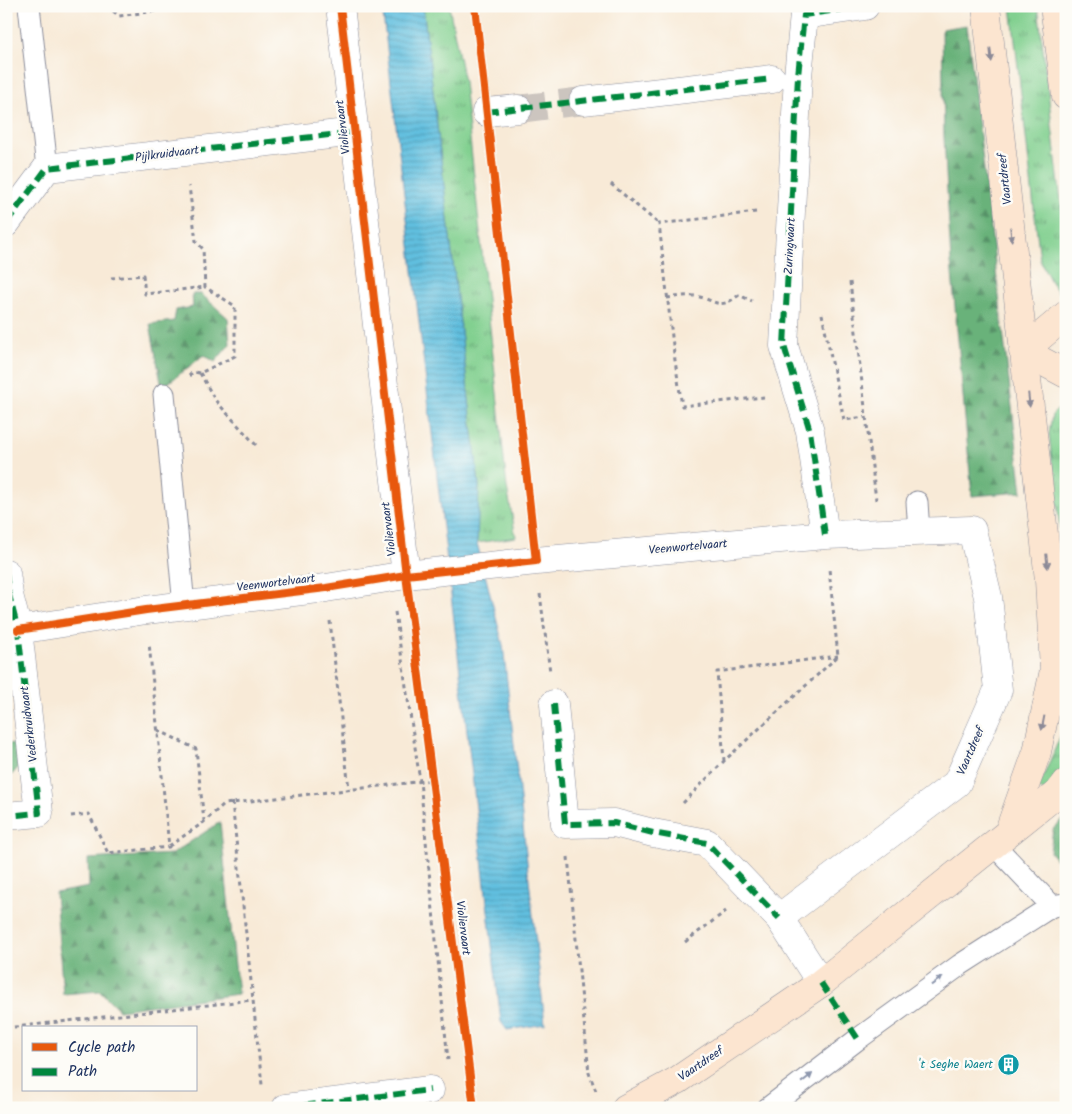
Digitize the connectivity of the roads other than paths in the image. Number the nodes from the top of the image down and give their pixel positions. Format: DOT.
graph roads {
  1 [pos="29,6"];
  2 [pos="340,6"];
  3 [pos="865,6"];
  4 [pos="986,6"];
  5 [pos="1054,6"];
  6 [pos="772,79"];
  7 [pos="1066,96"];
  8 [pos="583,101"];
  9 [pos="518,109"];
  10 [pos="486,112"];
  11 [pos="355,132"];
  12 [pos="47,168"];
  13 [pos="6,223"];
  14 [pos="1066,315"];
  15 [pos="1024,351"];
  16 [pos="1066,374"];
  17 [pos="164,394"];
  18 [pos="917,502"];
  19 [pos="972,530"];
  20 [pos="919,532"];
  21 [pos="825,535"];
  22 [pos="407,575"];
  23 [pos="7,588"];
  24 [pos="184,606"];
  25 [pos="18,630"];
  26 [pos="554,704"];
  27 [pos="1066,783"];
  28 [pos="6,816"];
  29 [pos="1002,838"];
  30 [pos="1059,905"];
  31 [pos="779,918"];
  32 [pos="822,983"];
  33 [pos="430,1090"];
  34 [pos="286,1108"];
  35 [pos="626,1108"];
  36 [pos="768,1108"];
  1 -- 12 [label="lane"];
  2 -- 11 [label="street, Violiervaart"];
  3 -- 21 [label="street, Zuringvaart"];
  4 -- 15 [label="street, Vaartdreef, one-way"];
  5 -- 7 [label="street"];
  6 -- 8 [label="street"];
  9 -- 10 [label="street"];
  11 -- 12 [label="street, Pijlkruidvaart"];
  11 -- 22 [label="street, Violiervaart"];
  12 -- 13 [label="street"];
  14 -- 15 [label="street"];
  15 -- 16 [label="street"];
  15 -- 29 [label="street, Vaartdreef, one-way"];
  17 -- 24 [label="lane"];
  18 -- 20 [label="lane"];
  19 -- 20 [label="street, Veenwortelvaart"];
  19 -- 31 [label="street, Vaartdreef"];
  20 -- 21 [label="street, Veenwortelvaart"];
  21 -- 22 [label="street, Veenwortelvaart"];
  22 -- 24 [label="street, Veenwortelvaart"];
  23 -- 25 [label="street, Vederkruidvaart"];
  24 -- 25 [label="street, Veenwortelvaart"];
  25 -- 28 [label="street, Vederkruidvaart"];
  26 -- 31 [label="street"];
  27 -- 29 [label="street, Vaartdreef"];
  29 -- 30 [label="lane"];
  29 -- 32 [label="street, Vaartdreef"];
  36 -- 30 [label="lane, one-way"];
  31 -- 32 [label="street"];
  32 -- 35 [label="street, Vaartdreef"];
  33 -- 34 [label="street"];
}
